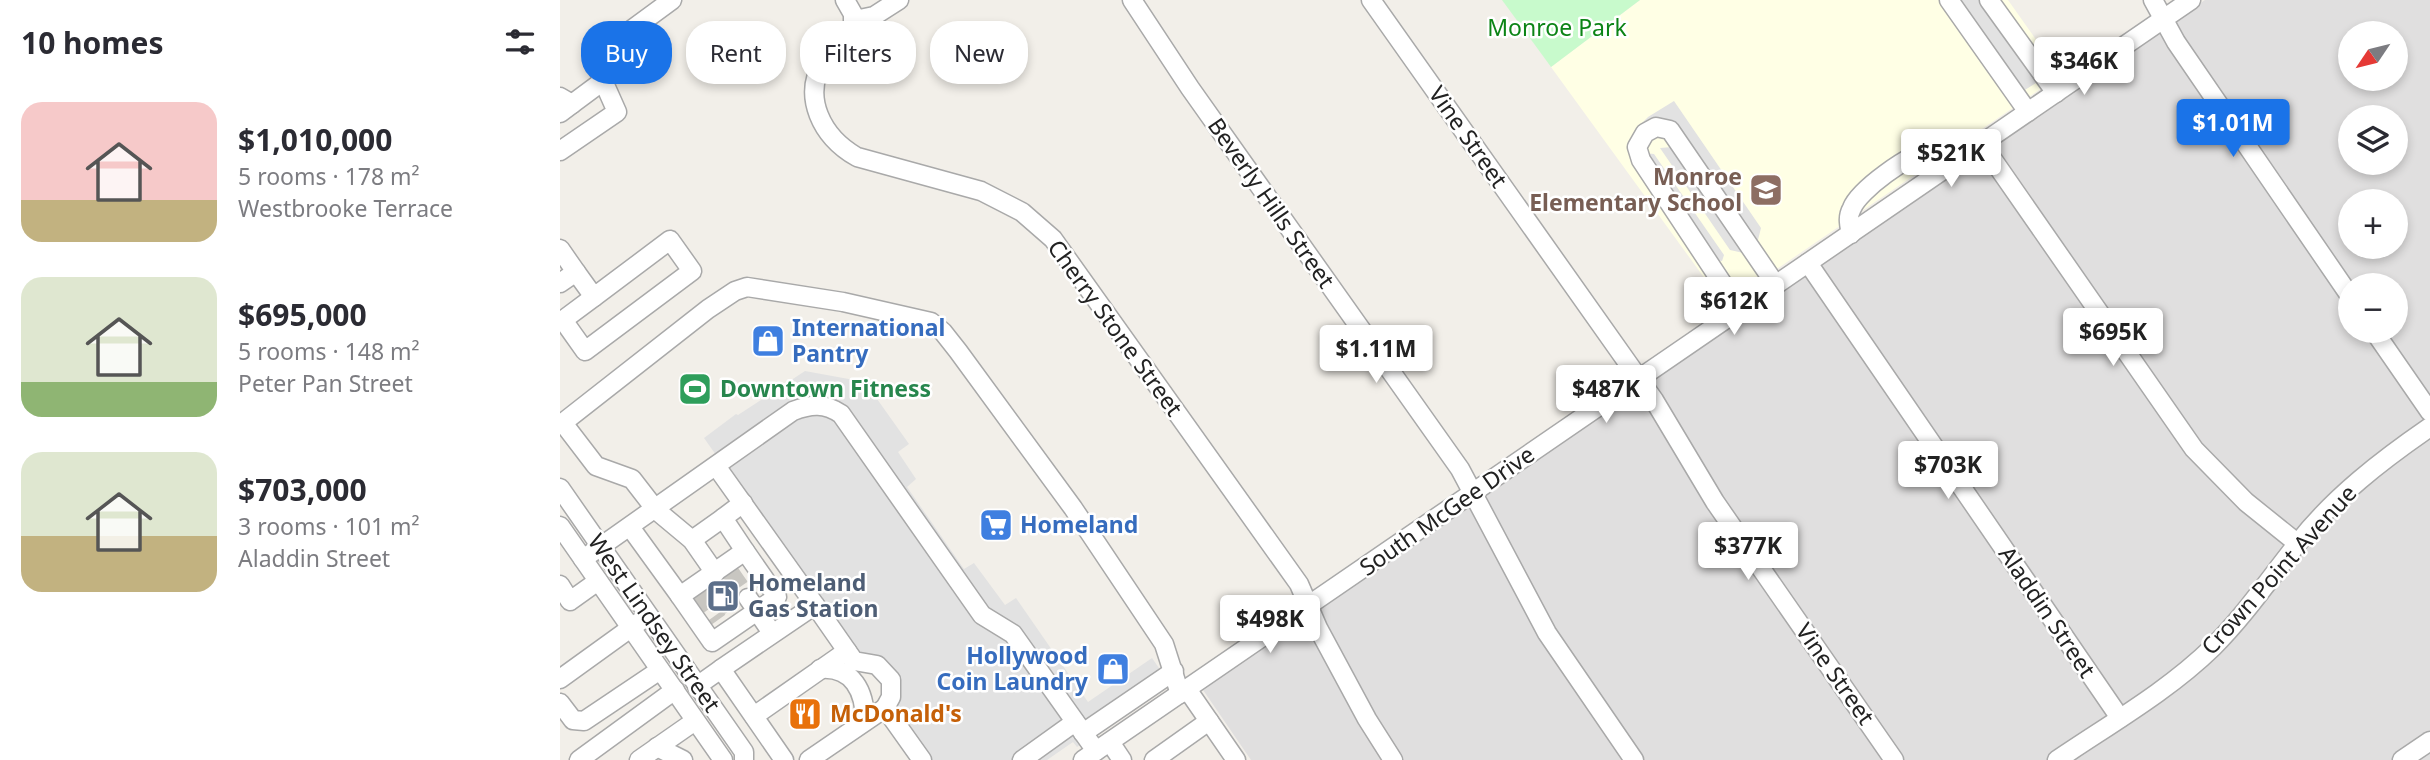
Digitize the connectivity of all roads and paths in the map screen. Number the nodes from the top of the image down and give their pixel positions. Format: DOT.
graph roads {
  1 [pos="672,0"];
  2 [pos="845,0"];
  3 [pos="899,0"];
  4 [pos="1132,0"];
  5 [pos="1371,0"];
  6 [pos="1949,0"];
  7 [pos="1989,0"];
  8 [pos="2153,0"];
  9 [pos="2191,0"];
  10 [pos="2163,19"];
  11 [pos="855,20"];
  12 [pos="643,21"];
  13 [pos="598,84"];
  14 [pos="604,84"];
  15 [pos="2056,93"];
  16 [pos="564,105"];
  17 [pos="2028,112"];
  18 [pos="1982,144"];
  19 [pos="560,151"];
  20 [pos="1959,159"];
  21 [pos="1851,234"];
  22 [pos="560,249"];
  23 [pos="1808,263"];
  24 [pos="576,272"];
  25 [pos="2338,278"];
  26 [pos="560,283"];
  27 [pos="1776,285"];
  28 [pos="594,297"];
  29 [pos="1740,310"];
  30 [pos="562,321"];
  31 [pos="2382,343"];
  32 [pos="1638,379"];
  33 [pos="2430,412"];
  34 [pos="562,424"];
  35 [pos="2430,427"];
  36 [pos="716,466"];
  37 [pos="560,488"];
  38 [pos="1473,493"];
  39 [pos="743,503"];
  40 [pos="656,510"];
  41 [pos="723,518"];
  42 [pos="560,526"];
  43 [pos="630,527"];
  44 [pos="692,540"];
  45 [pos="2297,544"];
  46 [pos="601,547"];
  47 [pos="745,551"];
  48 [pos="583,559"];
  49 [pos="785,562"];
  50 [pos="763,577"];
  51 [pos="598,581"];
  52 [pos="708,581"];
  53 [pos="560,585"];
  54 [pos="752,605"];
  55 [pos="815,606"];
  56 [pos="1308,606"];
  57 [pos="648,615"];
  58 [pos="631,628"];
  59 [pos="772,633"];
  60 [pos="847,650"];
  61 [pos="721,669"];
  62 [pos="820,669"];
  63 [pos="660,670"];
  64 [pos="1174,671"];
  65 [pos="560,679"];
  66 [pos="697,686"];
  67 [pos="675,690"];
  68 [pos="1184,691"];
  69 [pos="560,703"];
  70 [pos="885,708"];
  71 [pos="754,716"];
  72 [pos="2120,718"];
  73 [pos="695,721"];
  74 [pos="865,721"];
  75 [pos="1209,721"];
  76 [pos="1079,727"];
  77 [pos="2430,741"];
  78 [pos="657,747"];
  79 [pos="1096,751"];
  80 [pos="1227,757"];
  81 [pos="579,760"];
  82 [pos="639,760"];
  83 [pos="682,760"];
  84 [pos="723,760"];
  85 [pos="744,760"];
  86 [pos="784,760"];
  87 [pos="808,760"];
  88 [pos="922,760"];
  89 [pos="1022,760"];
  90 [pos="1122,760"];
  91 [pos="1154,760"];
  92 [pos="1392,760"];
  93 [pos="1634,760"];
  94 [pos="1894,760"];
  95 [pos="2057,760"];
  96 [pos="2402,760"];
  1 -- 12 [label="street"];
  2 -- 11 [label="street"];
  3 -- 11 [label="street"];
  4 -- 38 [label="street, Beverly Hills Street"];
  5 -- 32 [label="street, Vine Street"];
  6 -- 17 [label="street"];
  7 -- 15 [label="street"];
  8 -- 10 [label="street"];
  9 -- 10 [label="street, South McGee Drive"];
  10 -- 15 [label="street, South McGee Drive"];
  10 -- 25 [label="street"];
  11 -- 56 [label="street, Cherry Stone Street"];
  13 -- 16 [label="street"];
  14 -- 19 [label="street"];
  15 -- 17 [label="street, South McGee Drive"];
  17 -- 18 [label="street, South McGee Drive"];
  18 -- 20 [label="street, South McGee Drive"];
  18 -- 45 [label="street"];
  20 -- 21 [label="street, South McGee Drive"];
  20 -- 21 [label="street"];
  21 -- 23 [label="street, South McGee Drive"];
  22 -- 24 [label="street"];
  23 -- 27 [label="street, South McGee Drive"];
  23 -- 72 [label="street, Aladdin Street"];
  24 -- 26 [label="street"];
  24 -- 28 [label="street"];
  27 -- 29 [label="street, South McGee Drive"];
  27 -- 29 [label="street"];
  28 -- 30 [label="street"];
  28 -- 30 [label="street"];
  29 -- 32 [label="street, South McGee Drive"];
  31 -- 33 [label="street"];
  32 -- 38 [label="street, South McGee Drive"];
  32 -- 94 [label="street, Vine Street"];
  34 -- 40 [label="street"];
  34 -- 64 [label="street"];
  35 -- 45 [label="street, Crown Point Avenue"];
  36 -- 39 [label="street"];
  36 -- 40 [label="street"];
  36 -- 76 [label="street"];
  37 -- 46 [label="street, West Lindsey Street"];
  38 -- 56 [label="street, South McGee Drive"];
  38 -- 93 [label="street, Beverly Hills Street"];
  39 -- 41 [label="street"];
  39 -- 49 [label="street"];
  40 -- 43 [label="street"];
  40 -- 44 [label="street"];
  41 -- 44 [label="street"];
  41 -- 47 [label="street"];
  42 -- 48 [label="street, West Lindsey Street"];
  43 -- 46 [label="street"];
  43 -- 52 [label="street"];
  44 -- 52 [label="street"];
  45 -- 72 [label="street, Crown Point Avenue"];
  46 -- 48 [label="street"];
  46 -- 57 [label="street, West Lindsey Street"];
  47 -- 50 [label="street"];
  47 -- 52 [label="street"];
  48 -- 51 [label="street, West Lindsey Street"];
  49 -- 50 [label="street"];
  49 -- 55 [label="street"];
  50 -- 54 [label="street"];
  51 -- 53 [label="street"];
  51 -- 58 [label="street, West Lindsey Street"];
  52 -- 54 [label="street"];
  54 -- 59 [label="street"];
  55 -- 59 [label="street"];
  55 -- 60 [label="street"];
  56 -- 68 [label="street, South McGee Drive"];
  56 -- 92 [label="street, Cherry Stone Street"];
  57 -- 58 [label="street"];
  57 -- 66 [label="street, West Lindsey Street"];
  58 -- 63 [label="street, West Lindsey Street"];
  58 -- 65 [label="street"];
  59 -- 61 [label="street"];
  60 -- 62 [label="street"];
  60 -- 70 [label="street"];
  61 -- 66 [label="street"];
  61 -- 71 [label="street"];
  62 -- 71 [label="street"];
  62 -- 74 [label="street"];
  63 -- 67 [label="street, West Lindsey Street"];
  63 -- 69 [label="street"];
  64 -- 68 [label="street"];
  64 -- 76 [label="street"];
  66 -- 85 [label="street, West Lindsey Street"];
  67 -- 73 [label="street, West Lindsey Street"];
  67 -- 81 [label="street"];
  68 -- 75 [label="street"];
  68 -- 79 [label="street, South McGee Drive"];
  70 -- 74 [label="street"];
  70 -- 88 [label="street"];
  71 -- 86 [label="street"];
  72 -- 95 [label="street, Crown Point Avenue"];
  73 -- 78 [label="street"];
  73 -- 84 [label="street, West Lindsey Street"];
  74 -- 87 [label="street"];
  75 -- 80 [label="street"];
  75 -- 91 [label="street"];
  76 -- 79 [label="street"];
  76 -- 89 [label="street"];
  77 -- 96 [label="street"];
  78 -- 82 [label="street"];
  78 -- 83 [label="street"];
  79 -- 90 [label="street"];
}
